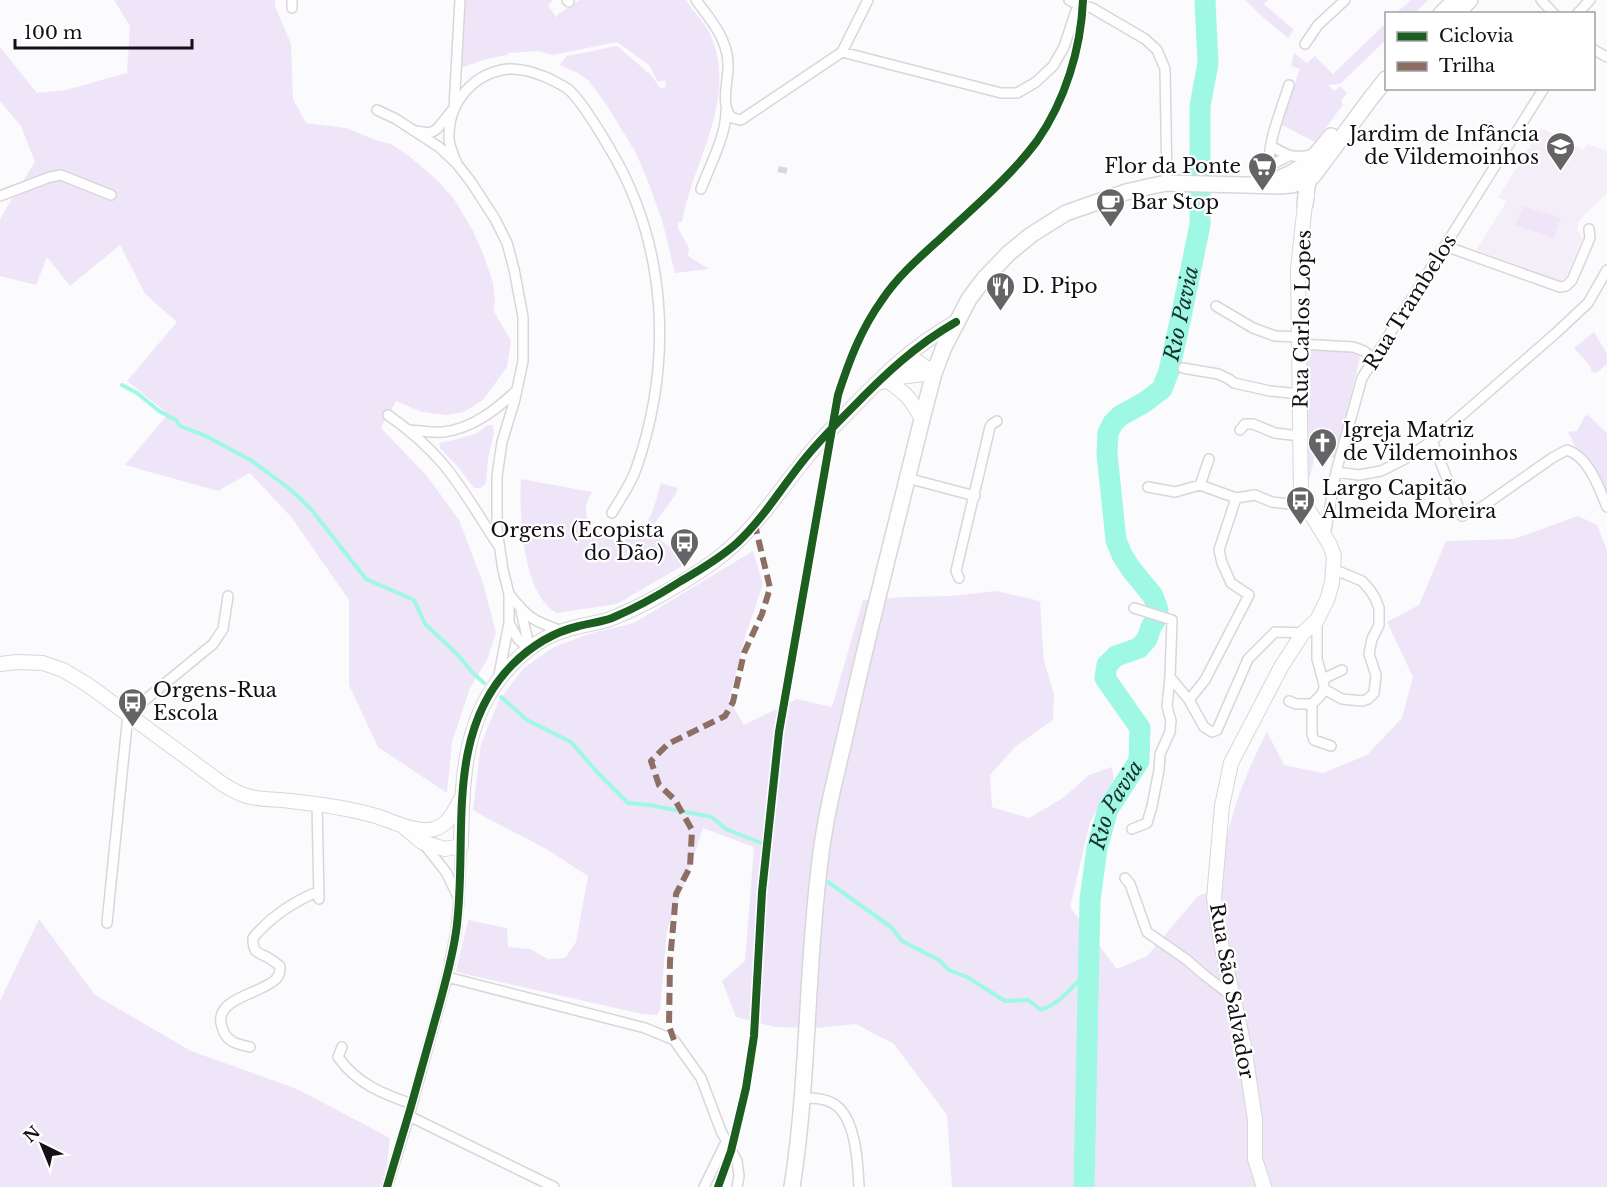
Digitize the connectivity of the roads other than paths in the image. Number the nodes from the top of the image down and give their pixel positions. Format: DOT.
graph roads {
  1 [pos="460,0"];
  2 [pos="696,0"];
  3 [pos="868,0"];
  4 [pos="1345,0"];
  5 [pos="1455,0"];
  6 [pos="1470,0"];
  7 [pos="1541,0"];
  8 [pos="1590,0"];
  9 [pos="1074,3"];
  10 [pos="1093,4"];
  11 [pos="1443,12"];
  12 [pos="1458,12"];
  13 [pos="1552,12"];
  14 [pos="1578,12"];
  15 [pos="1305,44"];
  16 [pos="842,52"];
  17 [pos="1385,67"];
  18 [pos="1385,80"];
  19 [pos="1289,85"];
  20 [pos="1543,90"];
  21 [pos="726,105"];
  22 [pos="454,108"];
  23 [pos="377,110"];
  24 [pos="741,120"];
  25 [pos="414,131"];
  26 [pos="723,133"];
  27 [pos="1271,146"];
  28 [pos="1321,154"];
  29 [pos="1289,156"];
  30 [pos="457,164"];
  31 [pos="1272,173"];
  32 [pos="1309,179"];
  33 [pos="1172,183"];
  34 [pos="1247,186"];
  35 [pos="701,189"];
  36 [pos="111,195"];
  37 [pos="0,196"];
  38 [pos="1305,204"];
  39 [pos="1589,230"];
  40 [pos="1445,246"];
  41 [pos="1607,270"];
  42 [pos="1216,306"];
  43 [pos="956,322"];
  44 [pos="1300,340"];
  45 [pos="1373,358"];
  46 [pos="897,363"];
  47 [pos="1183,368"];
  48 [pos="934,373"];
  49 [pos="881,382"];
  50 [pos="517,390"];
  51 [pos="1300,394"];
  52 [pos="388,415"];
  53 [pos="921,418"];
  54 [pos="997,421"];
  55 [pos="409,430"];
  56 [pos="1240,430"];
  57 [pos="1300,436"];
  58 [pos="1432,441"];
  59 [pos="1209,459"];
  60 [pos="1336,472"];
  61 [pos="907,478"];
  62 [pos="1200,485"];
  63 [pos="1148,487"];
  64 [pos="975,495"];
  65 [pos="1236,498"];
  66 [pos="1306,506"];
  67 [pos="1607,507"];
  68 [pos="612,513"];
  69 [pos="1325,536"];
  70 [pos="500,547"];
  71 [pos="1333,569"];
  72 [pos="959,578"];
  73 [pos="509,594"];
  74 [pos="228,596"];
  75 [pos="1134,608"];
  76 [pos="520,609"];
  77 [pos="1317,620"];
  78 [pos="509,623"];
  79 [pos="562,631"];
  80 [pos="1303,633"];
  81 [pos="530,650"];
  82 [pos="0,664"];
  83 [pos="1342,670"];
  84 [pos="1170,677"];
  85 [pos="497,682"];
  86 [pos="1323,685"];
  87 [pos="1189,700"];
  88 [pos="1289,701"];
  89 [pos="1312,704"];
  90 [pos="128,714"];
  91 [pos="1331,746"];
  92 [pos="462,797"];
  93 [pos="316,803"];
  94 [pos="402,825"];
  95 [pos="435,829"];
  96 [pos="1132,829"];
  97 [pos="422,842"];
  98 [pos="461,846"];
  99 [pos="1125,878"];
  100 [pos="459,899"];
  101 [pos="107,923"];
  102 [pos="447,977"];
  103 [pos="1233,998"];
  104 [pos="250,1047"];
  105 [pos="342,1047"];
  106 [pos="802,1098"];
  107 [pos="412,1104"];
  108 [pos="409,1116"];
  109 [pos="726,1142"];
  110 [pos="387,1187"];
  111 [pos="554,1187"];
  112 [pos="704,1187"];
  113 [pos="737,1187"];
  114 [pos="792,1187"];
  115 [pos="859,1187"];
  116 [pos="1264,1187"];
  1 -- 22 [label="street"];
  2 -- 21 [label="street"];
  3 -- 16 [label="street"];
  4 -- 15 [label="street"];
  5 -- 11 [label="main road"];
  6 -- 12 [label="main road"];
  7 -- 13 [label="street"];
  8 -- 14 [label="street"];
  9 -- 10 [label="street"];
  9 -- 16 [label="street"];
  10 -- 33 [label="street"];
  16 -- 24 [label="street"];
  17 -- 28 [label="main road"];
  18 -- 28 [label="main road"];
  19 -- 27 [label="street"];
  20 -- 40 [label="street, Rua Trambelos"];
  21 -- 24 [label="street"];
  21 -- 26 [label="street"];
  22 -- 25 [label="street"];
  22 -- 30 [label="street"];
  22 -- 68 [label="street"];
  23 -- 25 [label="street"];
  24 -- 26 [label="street"];
  25 -- 30 [label="street"];
  26 -- 35 [label="street"];
  27 -- 29 [label="street"];
  27 -- 31 [label="street"];
  28 -- 29 [label="street"];
  28 -- 31 [label="main road"];
  28 -- 32 [label="main road"];
  28 -- 32 [label="main road"];
  28 -- 38 [label="street, Rua Carlos Lopes"];
  29 -- 31 [label="street"];
  30 -- 50 [label="street"];
  31 -- 34 [label="main road"];
  32 -- 34 [label="main road"];
  32 -- 38 [label="main road"];
  33 -- 34 [label="main road"];
  33 -- 43 [label="main road"];
  34 -- 38 [label="main road"];
  36 -- 37 [label="street"];
  38 -- 44 [label="street, Rua Carlos Lopes"];
  39 -- 40 [label="street"];
  40 -- 45 [label="street, Rua Trambelos"];
  41 -- 58 [label="street"];
  42 -- 44 [label="street"];
  43 -- 46 [label="street"];
  43 -- 48 [label="main road"];
  44 -- 45 [label="street"];
  44 -- 51 [label="street, Rua Carlos Lopes"];
  45 -- 60 [label="street, Rua Trambelos"];
  46 -- 48 [label="street"];
  46 -- 49 [label="street"];
  47 -- 51 [label="street"];
  48 -- 49 [label="street"];
  48 -- 53 [label="main road"];
  49 -- 53 [label="street"];
  49 -- 79 [label="street"];
  50 -- 55 [label="street"];
  50 -- 70 [label="street"];
  51 -- 57 [label="street, Rua Carlos Lopes"];
  52 -- 55 [label="street"];
  53 -- 61 [label="main road"];
  54 -- 64 [label="street"];
  55 -- 70 [label="street"];
  56 -- 57 [label="street"];
  57 -- 66 [label="street, Rua Carlos Lopes"];
  58 -- 60 [label="street"];
  58 -- 67 [label="street"];
  59 -- 62 [label="street"];
  60 -- 69 [label="street, Rua Trambelos"];
  61 -- 64 [label="street"];
  61 -- 106 [label="main road"];
  62 -- 63 [label="street"];
  62 -- 65 [label="street"];
  64 -- 72 [label="street"];
  65 -- 66 [label="street"];
  65 -- 87 [label="street"];
  66 -- 69 [label="street, Rua Carlos Lopes"];
  69 -- 71 [label="street, Rua São Salvador"];
  70 -- 73 [label="street"];
  71 -- 77 [label="street, Rua São Salvador"];
  71 -- 86 [label="street"];
  73 -- 76 [label="street"];
  73 -- 78 [label="street"];
  74 -- 90 [label="street"];
  75 -- 84 [label="street"];
  76 -- 79 [label="street"];
  76 -- 81 [label="street"];
  77 -- 80 [label="street, Rua São Salvador"];
  77 -- 86 [label="street"];
  78 -- 81 [label="street"];
  78 -- 85 [label="street"];
  79 -- 81 [label="street"];
  80 -- 87 [label="street"];
  80 -- 103 [label="street, Rua São Salvador"];
  81 -- 85 [label="street"];
  82 -- 90 [label="street"];
  83 -- 86 [label="street"];
  84 -- 87 [label="street"];
  84 -- 96 [label="street"];
  85 -- 92 [label="street"];
  86 -- 89 [label="street"];
  88 -- 89 [label="street"];
  89 -- 91 [label="street"];
  90 -- 93 [label="street"];
  90 -- 101 [label="street"];
  92 -- 95 [label="street"];
  92 -- 98 [label="street"];
  93 -- 94 [label="street"];
  93 -- 104 [label="street"];
  94 -- 95 [label="street"];
  94 -- 97 [label="street"];
  95 -- 98 [label="street"];
  97 -- 98 [label="street"];
  97 -- 100 [label="street"];
  98 -- 100 [label="street"];
  99 -- 103 [label="street"];
  100 -- 102 [label="street"];
  102 -- 107 [label="street"];
  102 -- 109 [label="street"];
  103 -- 116 [label="street, Rua São Salvador"];
  105 -- 107 [label="street"];
  106 -- 114 [label="main road"];
  106 -- 115 [label="street"];
  107 -- 108 [label="street"];
  108 -- 110 [label="street"];
  108 -- 111 [label="street"];
  109 -- 112 [label="street"];
  109 -- 113 [label="street"];
}
